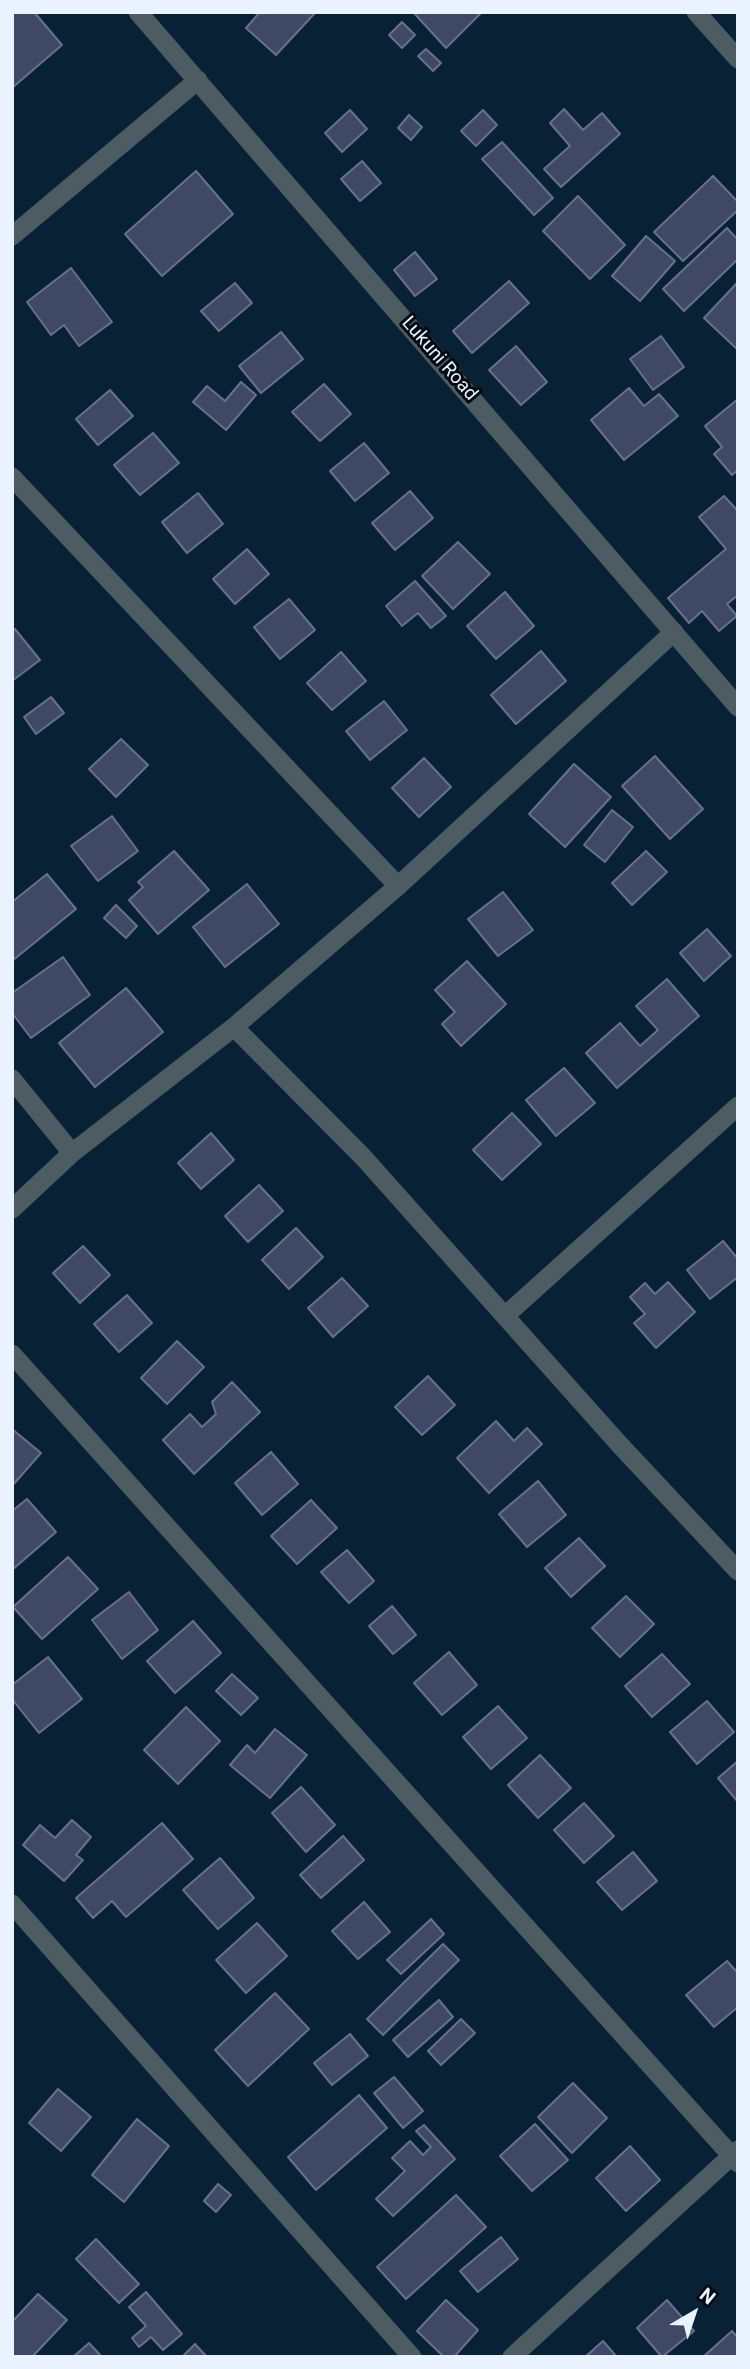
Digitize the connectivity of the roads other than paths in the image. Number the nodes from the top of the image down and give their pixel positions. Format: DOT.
graph roads {
  1 [pos="138,12"];
  2 [pos="696,12"];
  3 [pos="738,59"];
  4 [pos="198,80"];
  5 [pos="12,236"];
  6 [pos="12,477"];
  7 [pos="674,632"];
  8 [pos="738,707"];
  9 [pos="398,886"];
  10 [pos="234,1027"];
  11 [pos="12,1079"];
  12 [pos="738,1106"];
  13 [pos="72,1153"];
  14 [pos="12,1209"];
  15 [pos="506,1315"];
  16 [pos="12,1354"];
  17 [pos="738,1571"];
  18 [pos="12,1904"];
  19 [pos="736,2156"];
  20 [pos="412,2357"];
  21 [pos="512,2357"];
  1 -- 4 [label="street, Lukuni Road"];
  2 -- 3 [label="street"];
  4 -- 5 [label="street"];
  4 -- 7 [label="street, Lukuni Road"];
  6 -- 9 [label="street"];
  7 -- 8 [label="street, Lukuni Road"];
  7 -- 9 [label="street"];
  9 -- 10 [label="street"];
  10 -- 13 [label="street"];
  10 -- 15 [label="street"];
  11 -- 13 [label="street"];
  12 -- 15 [label="street"];
  13 -- 14 [label="street"];
  15 -- 17 [label="street"];
  16 -- 19 [label="street"];
  18 -- 20 [label="street"];
  19 -- 21 [label="street"];
}
